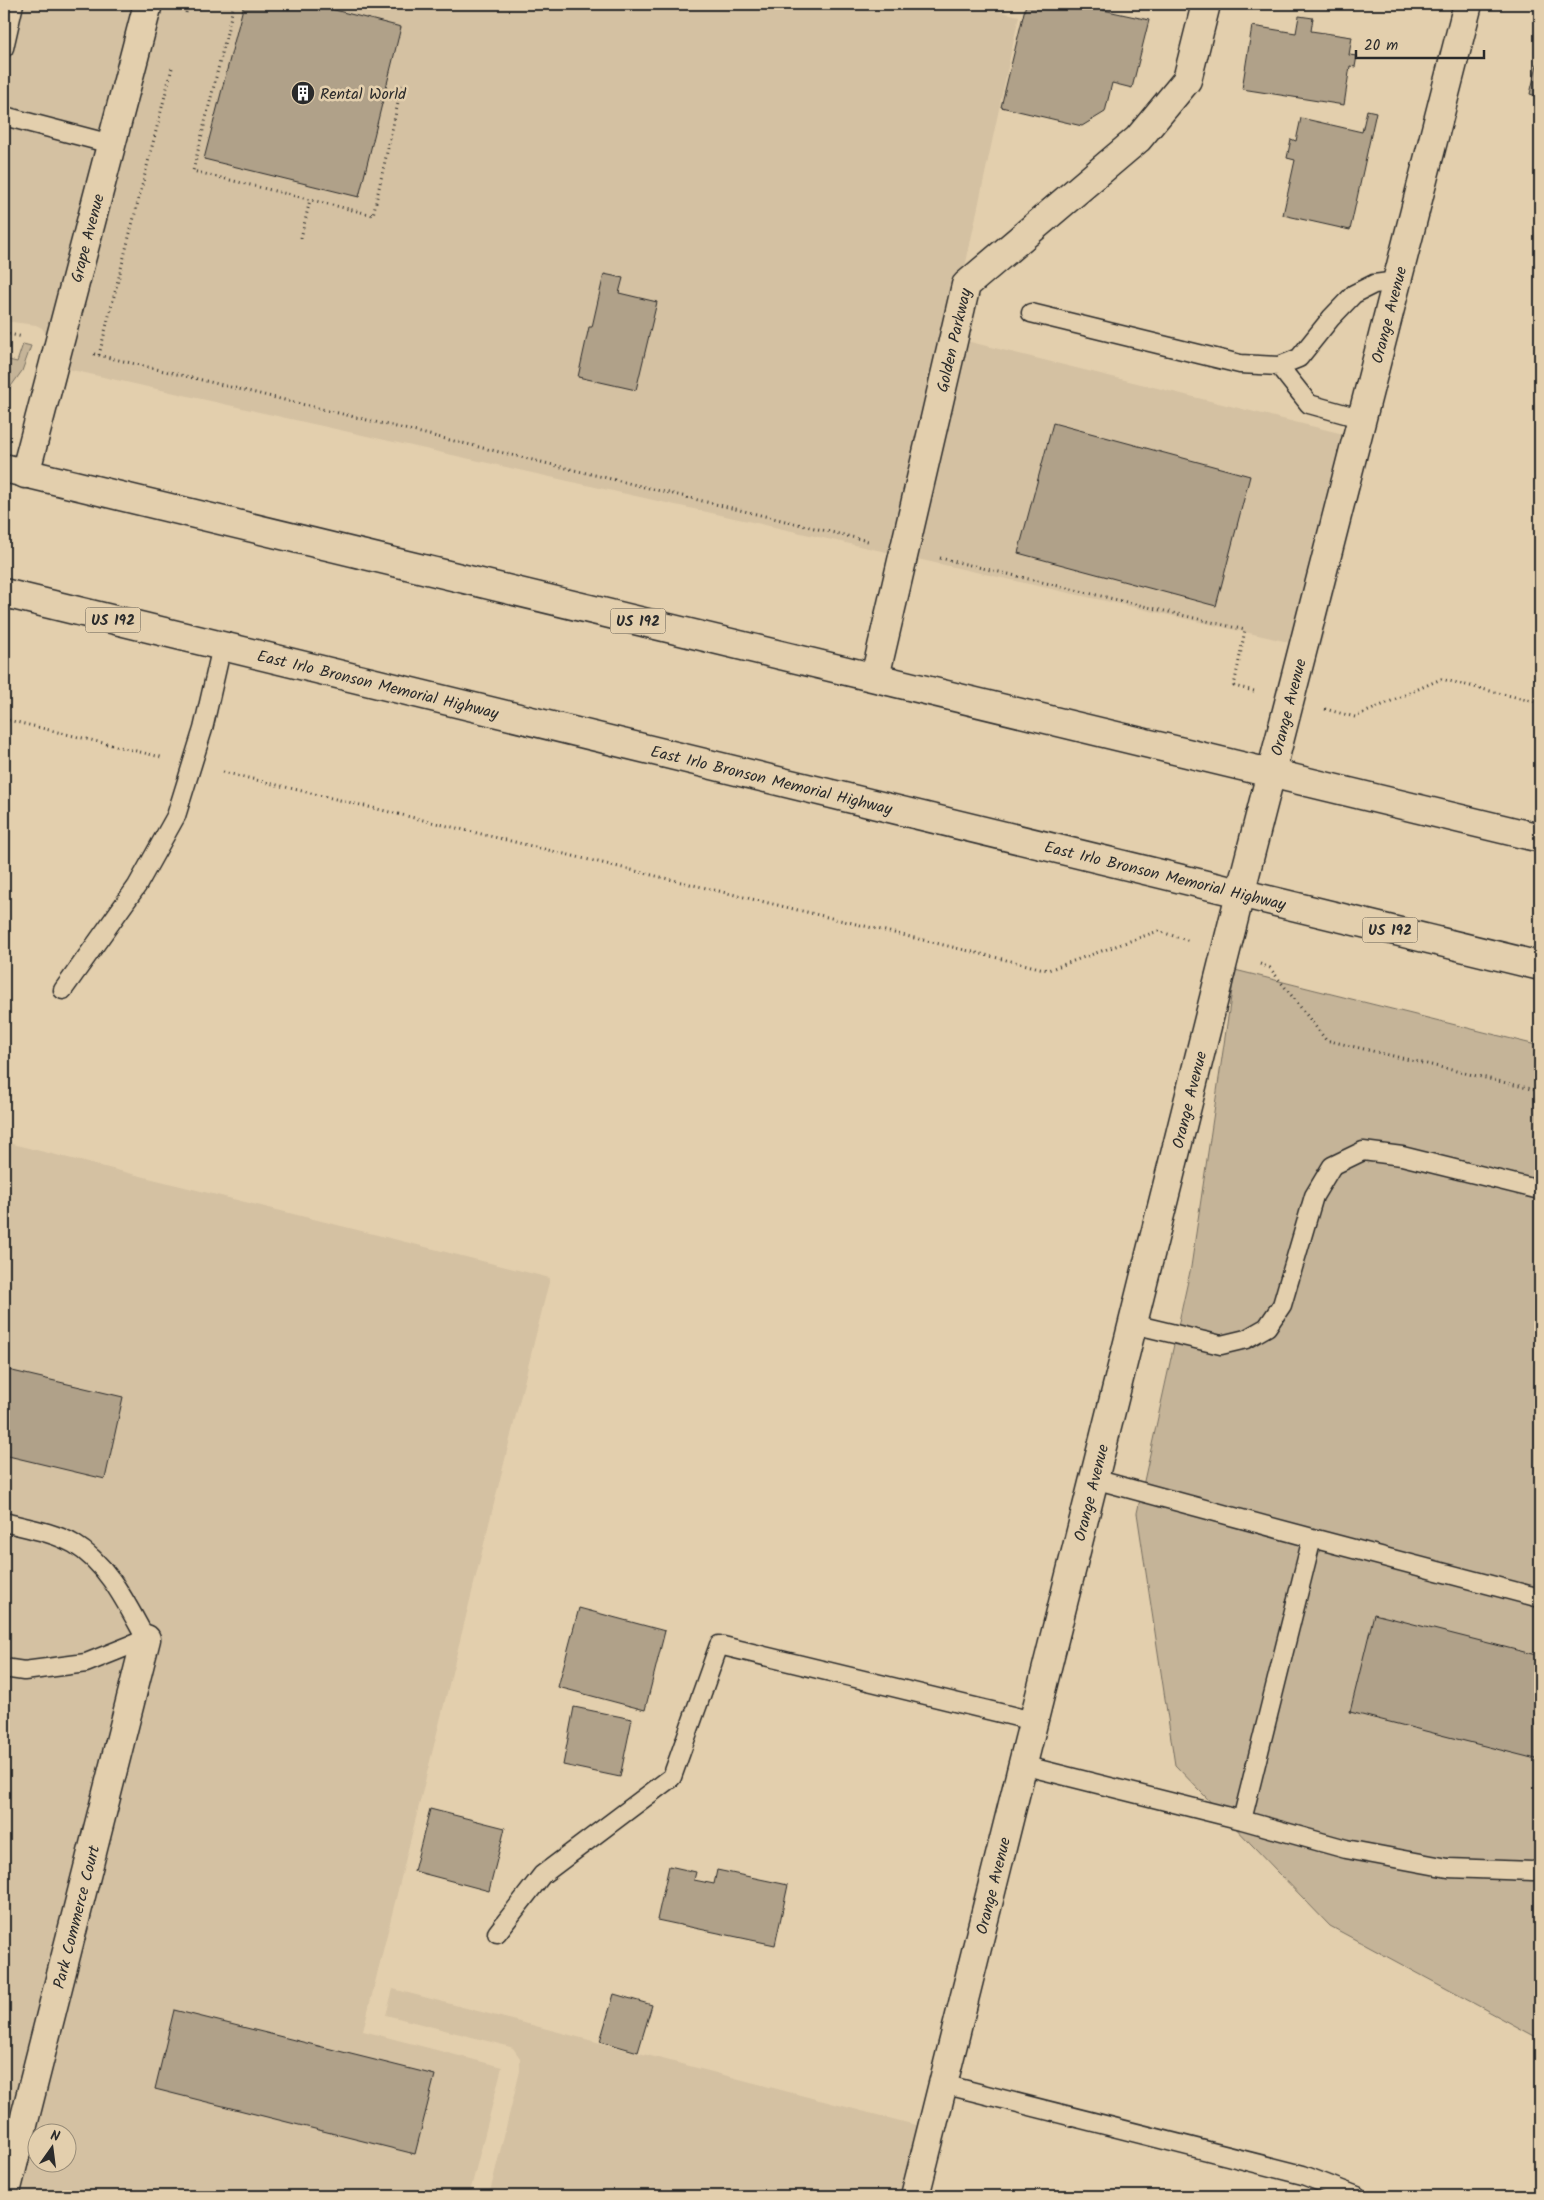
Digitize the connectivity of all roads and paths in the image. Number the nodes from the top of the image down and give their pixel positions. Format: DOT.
graph roads {
  1 [pos="14,4"];
  2 [pos="148,4"];
  3 [pos="188,4"];
  4 [pos="234,4"];
  5 [pos="1206,4"];
  6 [pos="1468,4"];
  7 [pos="183,23"];
  8 [pos="4,48"];
  9 [pos="174,61"];
  10 [pos="402,85"];
  11 [pos="4,116"];
  12 [pos="111,144"];
  13 [pos="310,200"];
  14 [pos="301,238"];
  15 [pos="1398,281"];
  16 [pos="1032,313"];
  17 [pos="4,333"];
  18 [pos="58,346"];
  19 [pos="99,355"];
  20 [pos="1279,366"];
  21 [pos="1363,419"];
  22 [pos="11,475"];
  23 [pos="905,550"];
  24 [pos="4,593"];
  25 [pos="222,646"];
  26 [pos="875,678"];
  27 [pos="1291,700"];
  28 [pos="1540,703"];
  29 [pos="4,719"];
  30 [pos="192,764"];
  31 [pos="1272,774"];
  32 [pos="1540,838"];
  33 [pos="1240,894"];
  34 [pos="1226,952"];
  35 [pos="1540,966"];
  36 [pos="63,990"];
  37 [pos="1540,1091"];
  38 [pos="1540,1190"];
  39 [pos="1133,1324"];
  40 [pos="1094,1479"];
  41 [pos="4,1522"];
  42 [pos="1312,1538"];
  43 [pos="1540,1598"];
  44 [pos="146,1639"];
  45 [pos="4,1668"];
  46 [pos="1033,1721"];
  47 [pos="1022,1765"];
  48 [pos="1242,1820"];
  49 [pos="1540,1869"];
  50 [pos="497,1933"];
  51 [pos="943,2084"];
  52 [pos="5,2196"];
  53 [pos="915,2196"];
  54 [pos="1357,2196"];
  1 -- 8 [label="lane"];
  2 -- 12 [label="main road, Grape Avenue"];
  3 -- 7 [label="path"];
  4 -- 13 [label="path"];
  5 -- 23 [label="main road, Golden Parkway"];
  6 -- 15 [label="main road, Orange Avenue"];
  9 -- 19 [label="path"];
  10 -- 13 [label="path"];
  11 -- 12 [label="lane"];
  12 -- 18 [label="main road, Grape Avenue"];
  13 -- 14 [label="path"];
  15 -- 20 [label="lane"];
  15 -- 21 [label="main road, Orange Avenue"];
  16 -- 20 [label="lane"];
  17 -- 18 [label="path"];
  18 -- 19 [label="path"];
  18 -- 22 [label="main road, Grape Avenue"];
  19 -- 23 [label="path"];
  20 -- 21 [label="lane"];
  21 -- 27 [label="main road, Orange Avenue"];
  22 -- 26 [label="main road, US 192"];
  23 -- 26 [label="main road, Golden Parkway"];
  23 -- 27 [label="path"];
  24 -- 25 [label="main road, East Irlo Bronson Memorial Highway / US 192"];
  25 -- 30 [label="lane"];
  25 -- 33 [label="main road, East Irlo Bronson Memorial Highway / US 192"];
  26 -- 31 [label="main road, US 192"];
  27 -- 28 [label="path"];
  27 -- 31 [label="main road, Orange Avenue"];
  29 -- 30 [label="path"];
  30 -- 34 [label="path"];
  30 -- 36 [label="lane"];
  31 -- 32 [label="main road, US 192"];
  31 -- 33 [label="main road, Orange Avenue"];
  33 -- 34 [label="main road, Orange Avenue"];
  33 -- 35 [label="main road, East Irlo Bronson Memorial Highway / US 192"];
  34 -- 37 [label="path"];
  34 -- 39 [label="main road, Orange Avenue"];
  38 -- 39 [label="lane"];
  39 -- 40 [label="main road, Orange Avenue"];
  40 -- 42 [label="lane"];
  40 -- 46 [label="main road, Orange Avenue"];
  41 -- 44 [label="lane"];
  42 -- 43 [label="lane"];
  42 -- 48 [label="lane"];
  44 -- 45 [label="lane"];
  44 -- 52 [label="main road, Park Commerce Court"];
  46 -- 47 [label="main road, Orange Avenue"];
  46 -- 50 [label="lane"];
  47 -- 48 [label="lane"];
  47 -- 51 [label="main road, Orange Avenue"];
  48 -- 49 [label="lane"];
  51 -- 53 [label="main road, Orange Avenue"];
  51 -- 54 [label="lane"];
}
